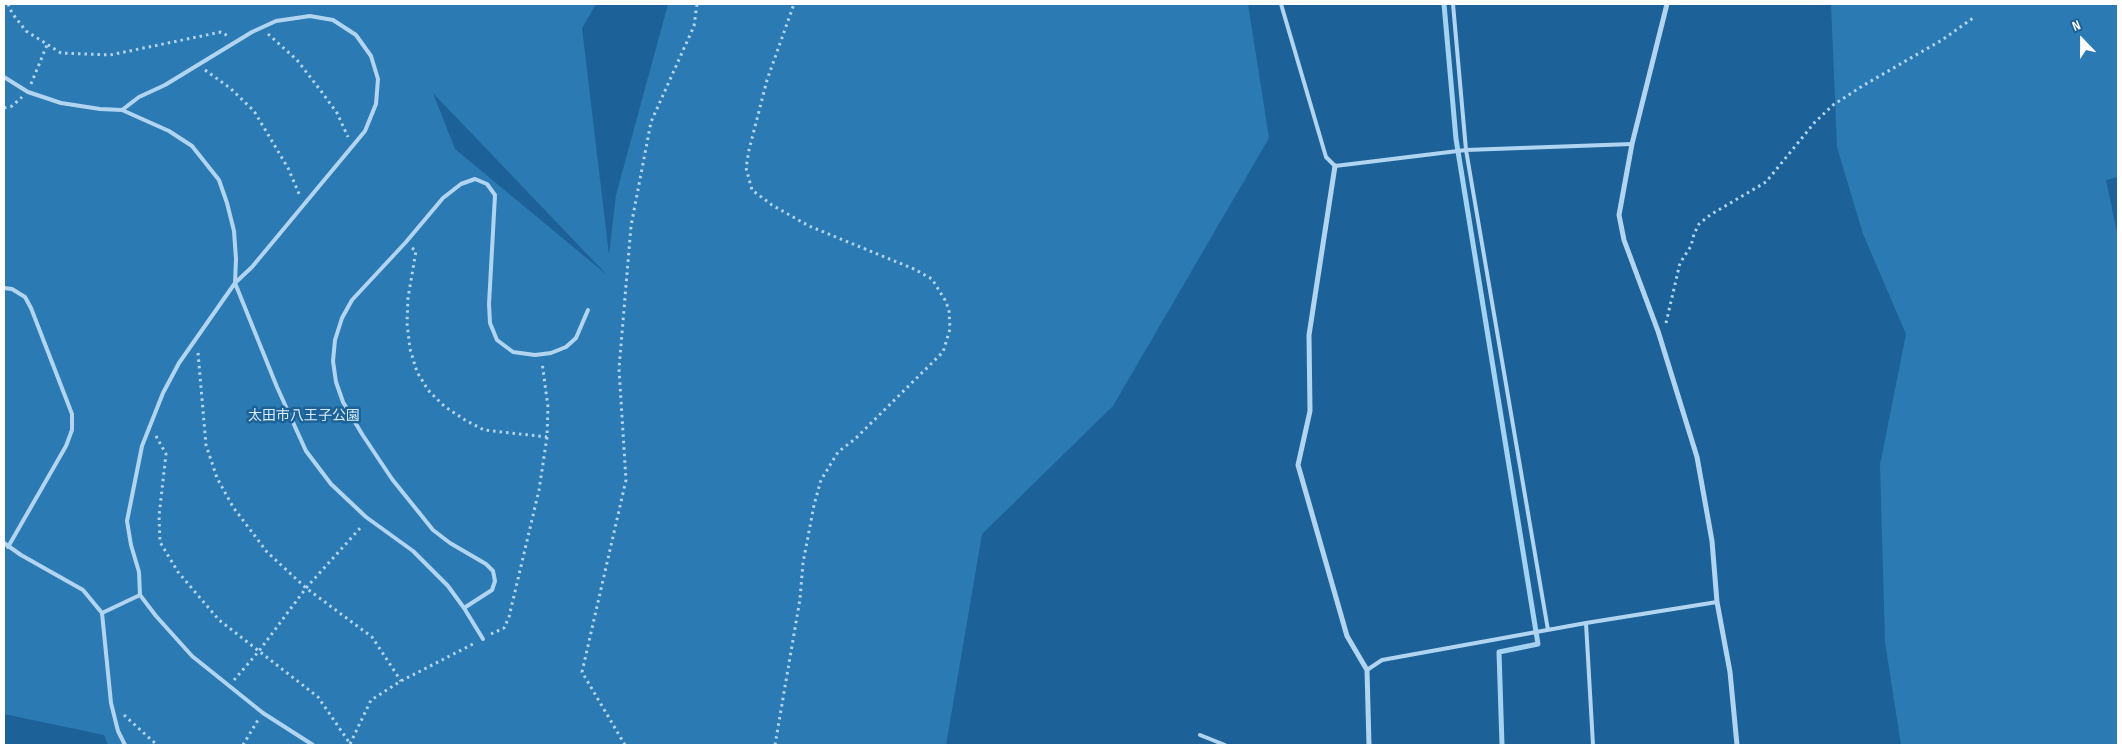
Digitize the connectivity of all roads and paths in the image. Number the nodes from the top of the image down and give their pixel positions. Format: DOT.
graph roads {
  1 [pos="8,4"];
  2 [pos="697,4"];
  3 [pos="794,4"];
  4 [pos="1282,4"];
  5 [pos="1453,4"];
  6 [pos="1667,4"];
  7 [pos="1973,18"];
  8 [pos="260,29"];
  9 [pos="238,41"];
  10 [pos="47,45"];
  11 [pos="198,65"];
  12 [pos="34,75"];
  13 [pos="4,77"];
  14 [pos="28,92"];
  15 [pos="4,108"];
  16 [pos="122,110"];
  17 [pos="1632,144"];
  18 [pos="352,146"];
  19 [pos="1466,150"];
  20 [pos="1335,166"];
  21 [pos="303,205"];
  22 [pos="406,242"];
  23 [pos="235,283"];
  24 [pos="4,288"];
  25 [pos="588,310"];
  26 [pos="1658,331"];
  27 [pos="197,340"];
  28 [pos="541,354"];
  29 [pos="149,424"];
  30 [pos="547,437"];
  31 [pos="354,536"];
  32 [pos="4,543"];
  33 [pos="8,546"];
  34 [pos="306,588"];
  35 [pos="140,595"];
  36 [pos="1718,602"];
  37 [pos="464,608"];
  38 [pos="102,613"];
  39 [pos="1586,623"];
  40 [pos="1548,630"];
  41 [pos="483,639"];
  42 [pos="259,651"];
  43 [pos="1367,670"];
  44 [pos="241,674"];
  45 [pos="401,681"];
  46 [pos="111,702"];
  47 [pos="263,714"];
  48 [pos="1200,735"];
  49 [pos="125,745"];
  50 [pos="157,745"];
  51 [pos="243,745"];
  52 [pos="313,745"];
  53 [pos="350,745"];
  54 [pos="625,745"];
  55 [pos="775,745"];
  56 [pos="1225,745"];
  57 [pos="1369,745"];
  58 [pos="1593,745"];
  59 [pos="1737,745"];
  1 -- 10 [label="path"];
  2 -- 54 [label="path"];
  3 -- 55 [label="path"];
  4 -- 20 [label="lane"];
  5 -- 19 [label="lane"];
  6 -- 17 [label="street"];
  7 -- 26 [label="path"];
  8 -- 9 [label="lane"];
  8 -- 18 [label="path"];
  8 -- 18 [label="lane"];
  9 -- 10 [label="path"];
  9 -- 11 [label="lane"];
  10 -- 12 [label="path"];
  11 -- 16 [label="lane"];
  11 -- 21 [label="path"];
  13 -- 14 [label="lane"];
  14 -- 15 [label="path"];
  14 -- 16 [label="lane"];
  16 -- 23 [label="lane"];
  17 -- 19 [label="lane"];
  17 -- 26 [label="street"];
  18 -- 21 [label="lane"];
  19 -- 20 [label="lane"];
  19 -- 40 [label="lane"];
  20 -- 43 [label="street"];
  21 -- 23 [label="lane"];
  22 -- 28 [label="lane"];
  22 -- 30 [label="path"];
  22 -- 37 [label="lane"];
  23 -- 27 [label="lane"];
  23 -- 37 [label="lane"];
  24 -- 33 [label="lane"];
  25 -- 28 [label="lane"];
  26 -- 36 [label="street"];
  27 -- 29 [label="lane"];
  27 -- 34 [label="path"];
  28 -- 30 [label="path"];
  29 -- 35 [label="lane"];
  29 -- 42 [label="path"];
  30 -- 41 [label="path"];
  31 -- 34 [label="path"];
  32 -- 33 [label="lane"];
  33 -- 38 [label="lane"];
  34 -- 42 [label="path"];
  34 -- 45 [label="path"];
  35 -- 38 [label="lane"];
  35 -- 47 [label="lane"];
  36 -- 39 [label="lane"];
  36 -- 59 [label="street"];
  37 -- 41 [label="lane"];
  38 -- 46 [label="lane"];
  39 -- 40 [label="lane"];
  39 -- 58 [label="lane"];
  40 -- 43 [label="lane"];
  41 -- 45 [label="path"];
  42 -- 44 [label="path"];
  42 -- 53 [label="path"];
  43 -- 57 [label="street"];
  45 -- 53 [label="path"];
  46 -- 49 [label="lane"];
  46 -- 50 [label="path"];
  47 -- 51 [label="path"];
  47 -- 52 [label="lane"];
  48 -- 56 [label="lane"];
}
